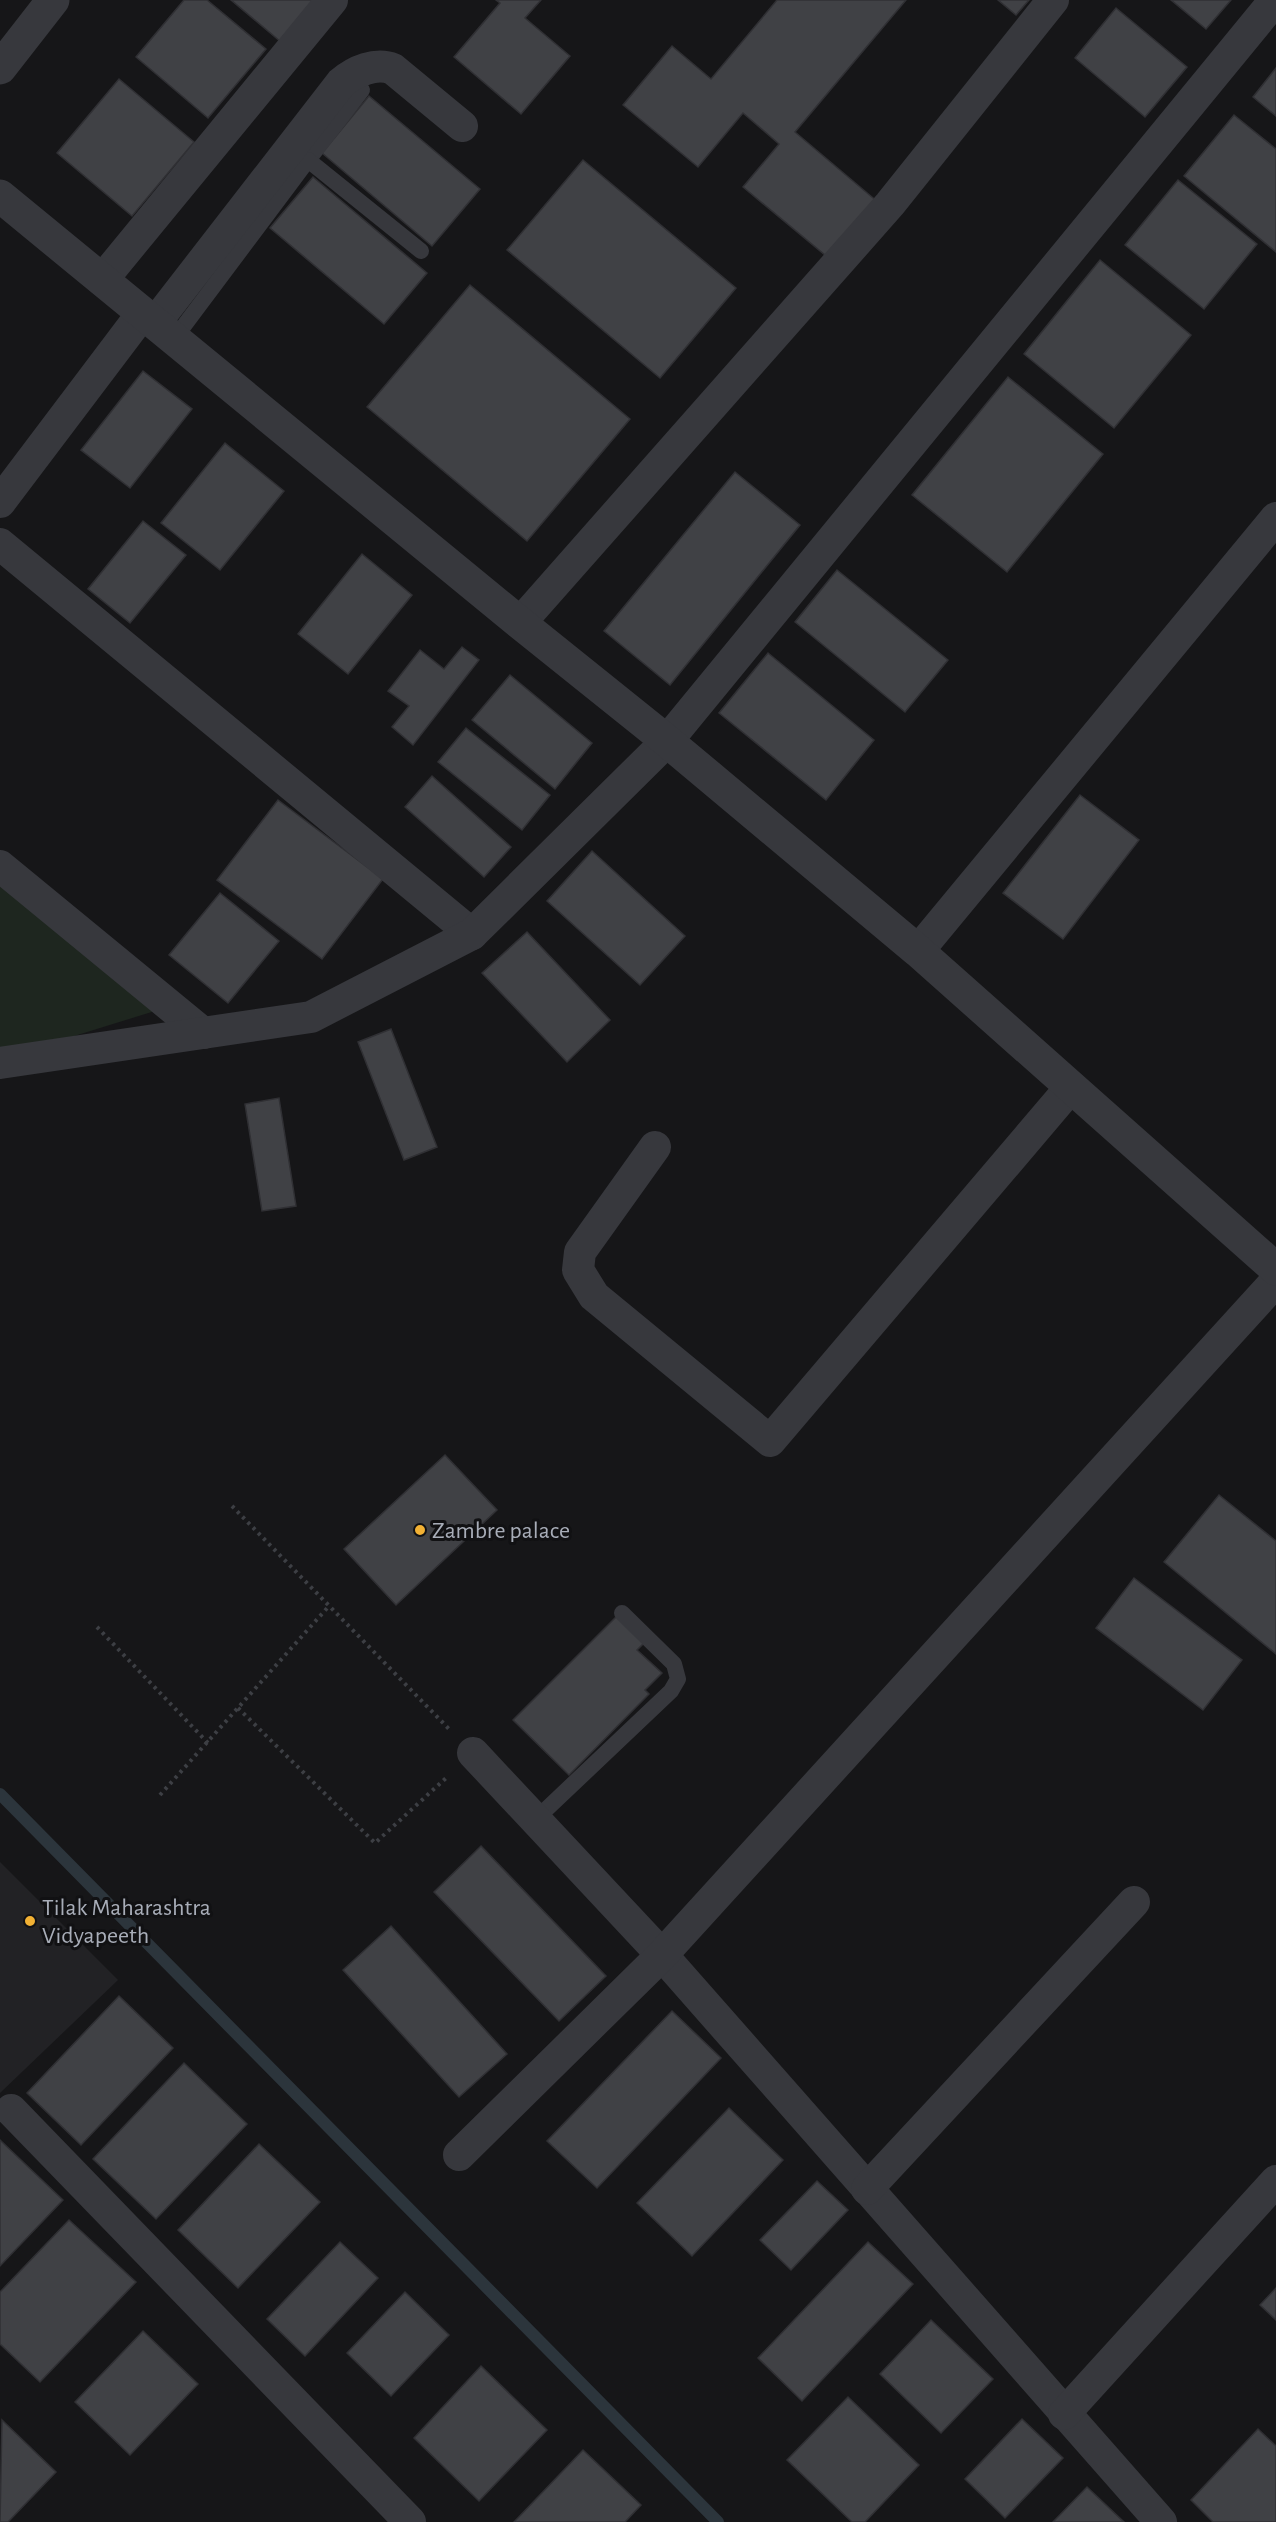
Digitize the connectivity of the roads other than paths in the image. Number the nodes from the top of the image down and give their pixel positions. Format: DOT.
graph roads {
  1 [pos="53,0"];
  2 [pos="332,0"];
  3 [pos="1053,0"];
  4 [pos="1275,0"];
  5 [pos="0,68"];
  6 [pos="362,90"];
  7 [pos="462,126"];
  8 [pos="309,159"];
  9 [pos="0,196"];
  10 [pos="421,251"];
  11 [pos="102,280"];
  12 [pos="157,325"];
  13 [pos="0,502"];
  14 [pos="1276,518"];
  15 [pos="0,544"];
  16 [pos="520,623"];
  17 [pos="667,741"];
  18 [pos="0,866"];
  19 [pos="472,934"];
  20 [pos="918,951"];
  21 [pos="203,1033"];
  22 [pos="0,1062"];
  23 [pos="1071,1087"];
  24 [pos="655,1147"];
  25 [pos="1276,1269"];
  26 [pos="1276,1281"];
  27 [pos="622,1613"];
  28 [pos="473,1754"];
  29 [pos="535,1820"];
  30 [pos="1134,1902"];
  31 [pos="662,1955"];
  32 [pos="11,2110"];
  33 [pos="459,2155"];
  34 [pos="1276,2181"];
  35 [pos="867,2189"];
  36 [pos="1064,2414"];
  37 [pos="410,2522"];
  38 [pos="1161,2522"];
  1 -- 5 [label="street"];
  2 -- 11 [label="street"];
  3 -- 16 [label="street"];
  4 -- 17 [label="street"];
  6 -- 8 [label="lane"];
  7 -- 12 [label="street"];
  8 -- 10 [label="lane"];
  8 -- 12 [label="lane"];
  9 -- 11 [label="street"];
  11 -- 12 [label="street"];
  12 -- 13 [label="street"];
  12 -- 16 [label="street"];
  14 -- 20 [label="street"];
  15 -- 19 [label="street"];
  16 -- 17 [label="street"];
  17 -- 19 [label="street"];
  17 -- 20 [label="street"];
  18 -- 21 [label="street"];
  19 -- 21 [label="street"];
  20 -- 23 [label="street"];
  21 -- 22 [label="street"];
  23 -- 24 [label="street"];
  23 -- 25 [label="street"];
  26 -- 31 [label="street"];
  27 -- 29 [label="lane"];
  28 -- 29 [label="street"];
  29 -- 31 [label="street"];
  30 -- 35 [label="street"];
  31 -- 33 [label="street"];
  31 -- 35 [label="street"];
  32 -- 37 [label="street"];
  34 -- 36 [label="street"];
  35 -- 36 [label="street"];
  36 -- 38 [label="street"];
}
